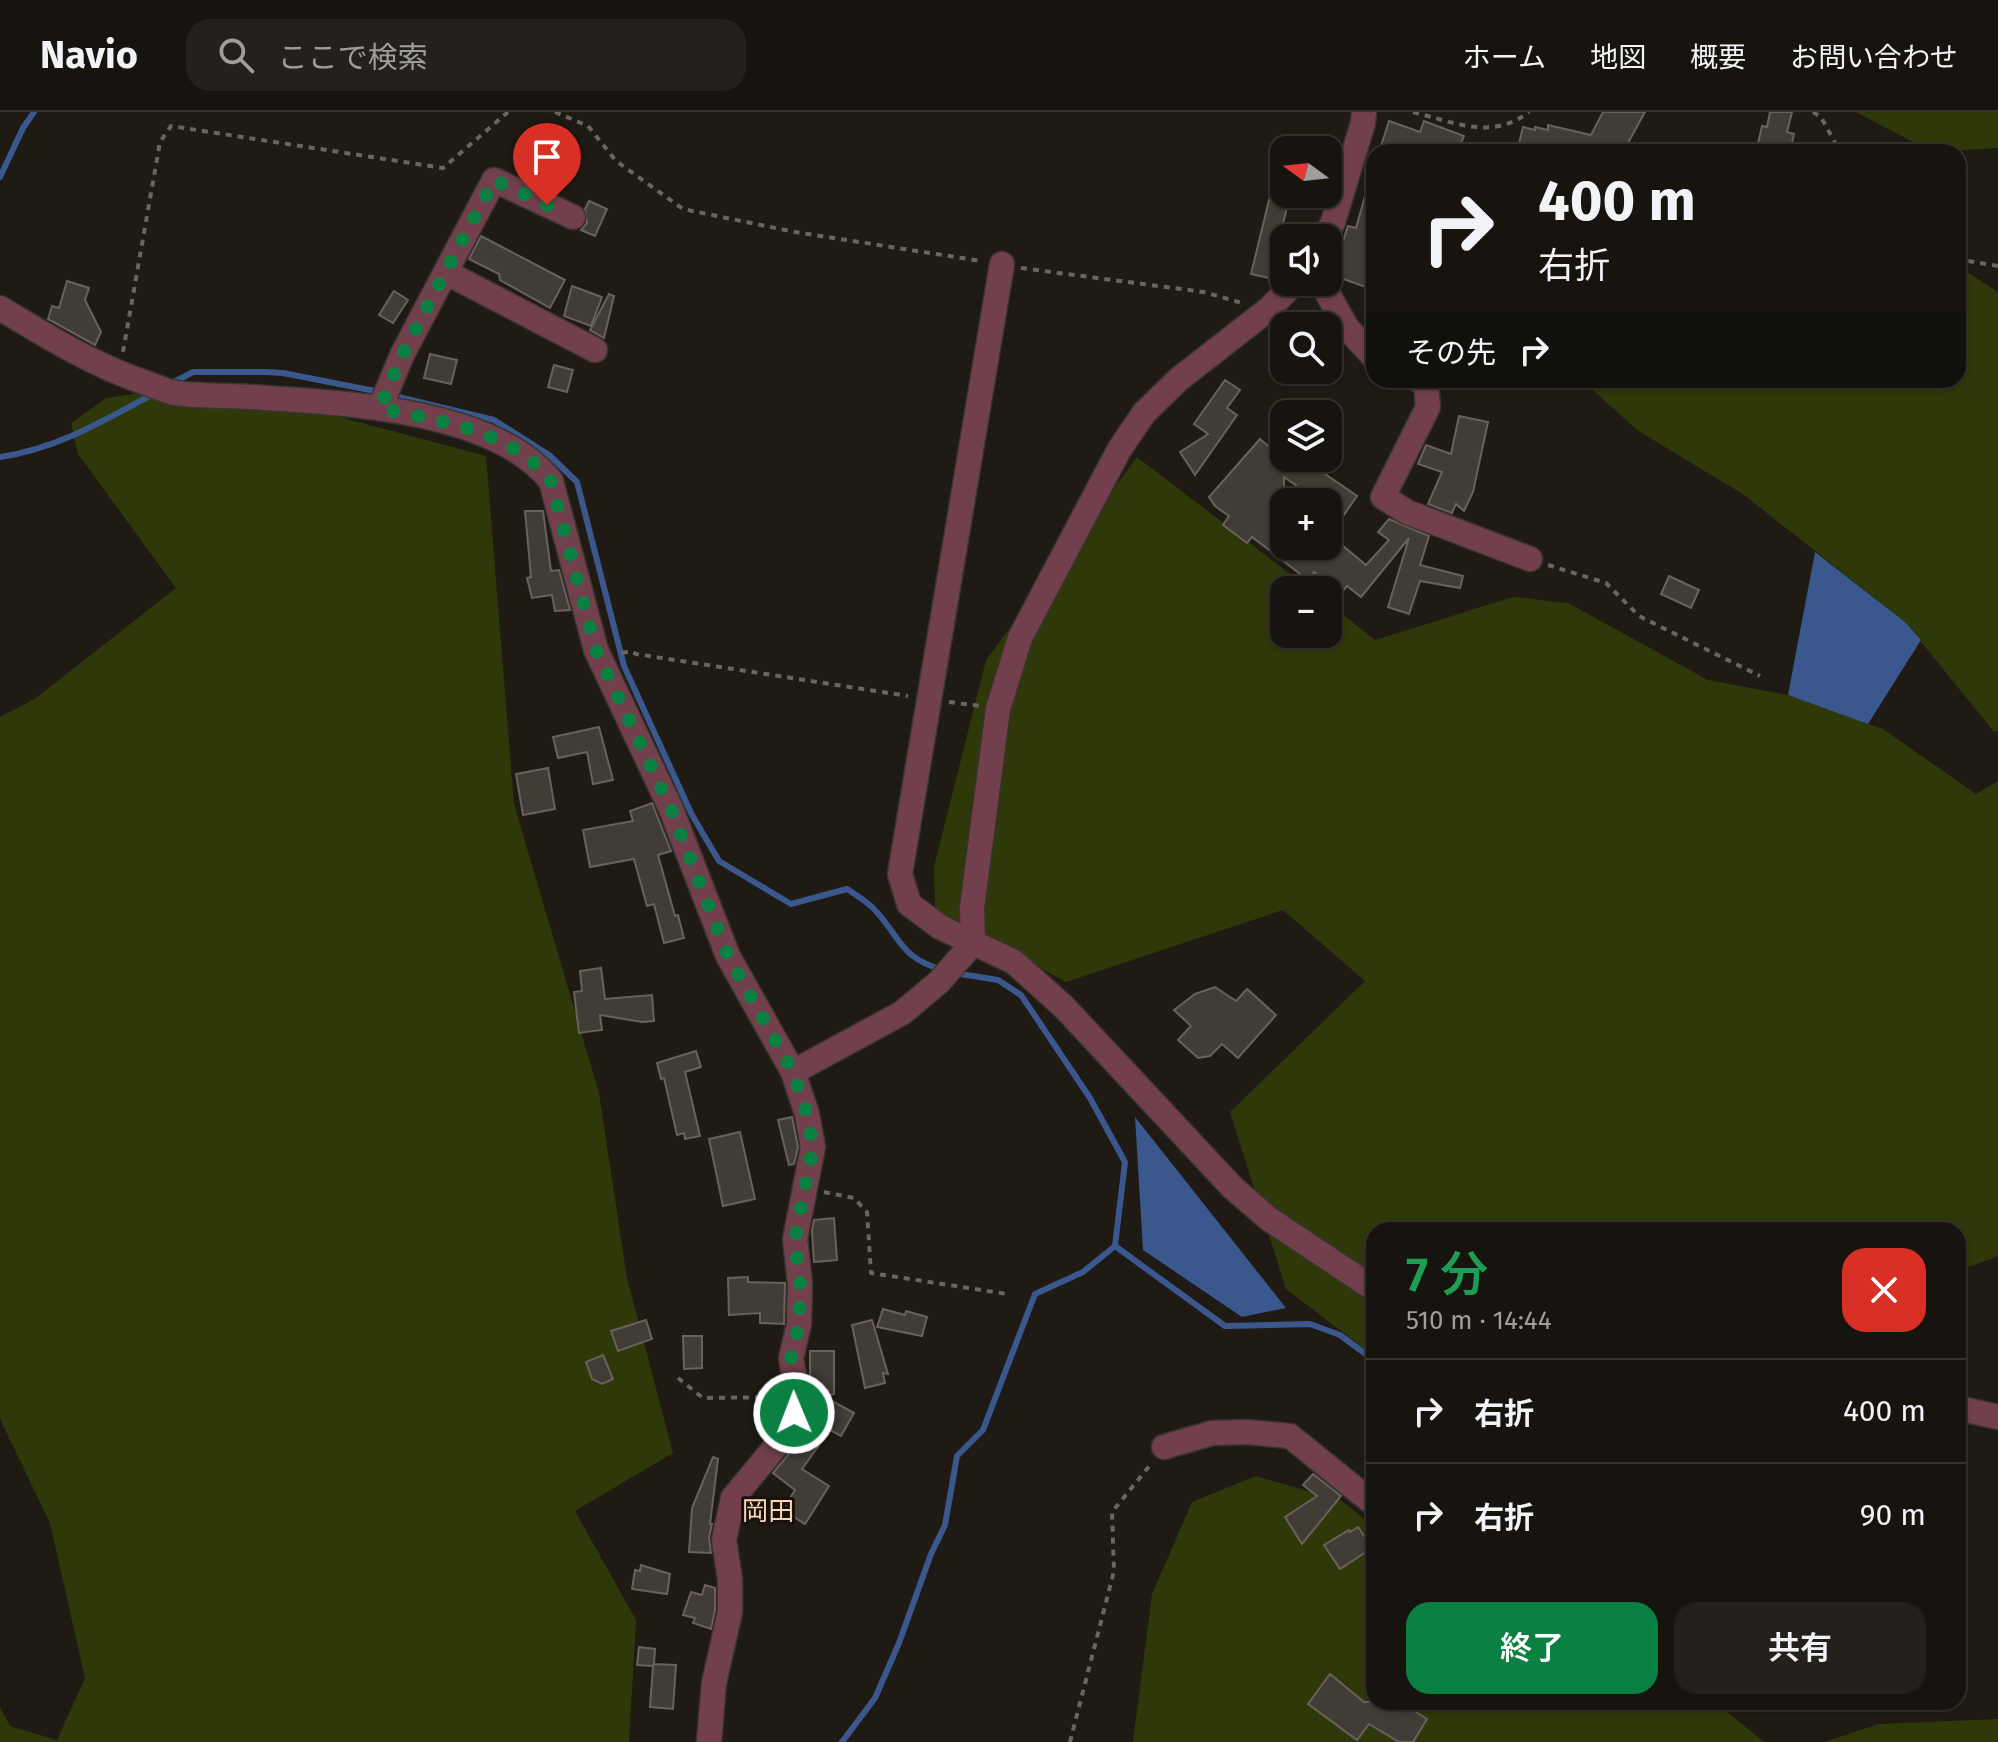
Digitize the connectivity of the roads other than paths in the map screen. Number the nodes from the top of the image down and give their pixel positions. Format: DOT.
graph roads {
  1 [pos="1364,112"];
  2 [pos="573,217"];
  3 [pos="1330,224"];
  4 [pos="1002,264"];
  5 [pos="447,273"];
  6 [pos="1281,296"];
  7 [pos="1329,296"];
  8 [pos="2,310"];
  9 [pos="1366,348"];
  10 [pos="595,350"];
  11 [pos="1426,388"];
  12 [pos="386,395"];
  13 [pos="1530,559"];
  14 [pos="973,943"];
  15 [pos="793,1072"];
  16 [pos="1366,1284"];
  17 [pos="1966,1410"];
  18 [pos="1998,1417"];
  19 [pos="1164,1447"];
  20 [pos="1366,1498"];
  21 [pos="709,1742"];
  1 -- 3 [label="street"];
  2 -- 5 [label="street"];
  4 -- 14 [label="street"];
  5 -- 10 [label="street"];
  5 -- 12 [label="street"];
  6 -- 14 [label="street"];
  7 -- 9 [label="street"];
  8 -- 12 [label="street"];
  11 -- 13 [label="street"];
  12 -- 15 [label="street"];
  14 -- 15 [label="street"];
  14 -- 16 [label="street"];
  15 -- 21 [label="street"];
  17 -- 18 [label="street"];
  19 -- 20 [label="street"];
}
